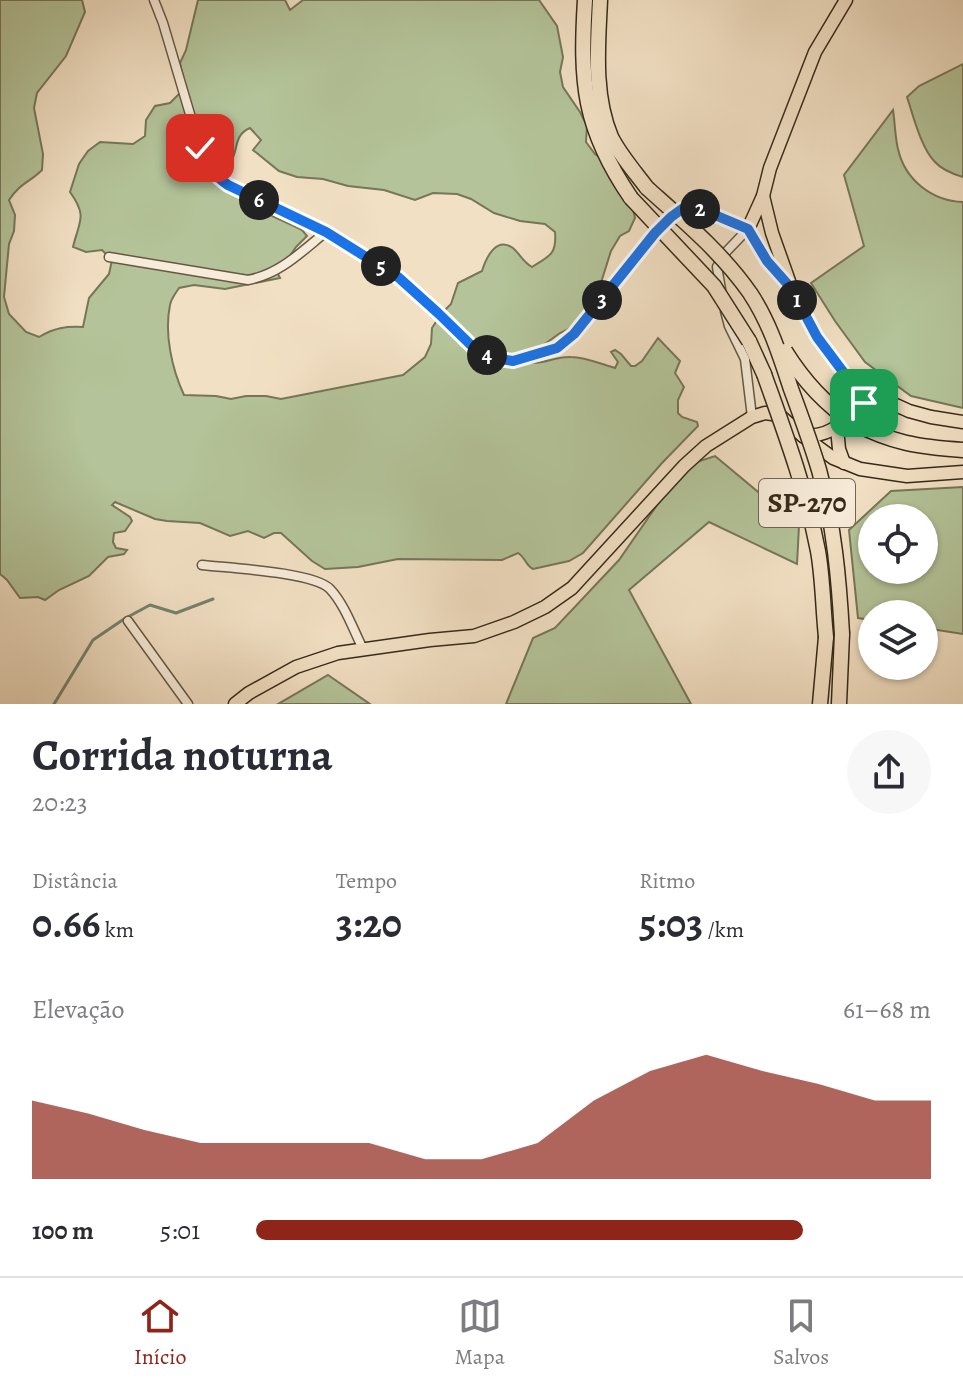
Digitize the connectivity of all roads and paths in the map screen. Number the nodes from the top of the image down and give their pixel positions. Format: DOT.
graph roads {
  1 [pos="154,0"];
  2 [pos="585,0"];
  3 [pos="600,0"];
  4 [pos="846,0"];
  5 [pos="763,196"];
  6 [pos="748,229"];
  7 [pos="326,232"];
  8 [pos="109,257"];
  9 [pos="791,288"];
  10 [pos="767,322"];
  11 [pos="847,377"];
  12 [pos="885,400"];
  13 [pos="851,416"];
  14 [pos="752,417"];
  15 [pos="963,422"];
  16 [pos="837,428"];
  17 [pos="803,436"];
  18 [pos="963,450"];
  19 [pos="844,463"];
  20 [pos="963,472"];
  21 [pos="202,565"];
  22 [pos="128,621"];
  23 [pos="363,649"];
  24 [pos="188,704"];
  25 [pos="235,704"];
  26 [pos="820,704"];
  27 [pos="839,704"];
  1 -- 7 [label="street"];
  2 -- 26 [label="highway, SP-270, bridge"];
  3 -- 10 [label="highway, SP-270, bridge"];
  4 -- 5 [label="main road"];
  5 -- 6 [label="main road"];
  5 -- 9 [label="main road"];
  6 -- 7 [label="street"];
  6 -- 9 [label="main road"];
  6 -- 14 [label="street"];
  7 -- 8 [label="street"];
  9 -- 11 [label="main road"];
  10 -- 13 [label="highway, bridge"];
  10 -- 27 [label="highway, SP-270, bridge"];
  11 -- 12 [label="main road"];
  11 -- 13 [label="main road"];
  12 -- 13 [label="main road"];
  12 -- 15 [label="main road"];
  13 -- 16 [label="main road"];
  13 -- 18 [label="highway"];
  14 -- 17 [label="main road, SP-270"];
  14 -- 23 [label="main road"];
  16 -- 17 [label="main road"];
  16 -- 19 [label="main road"];
  17 -- 19 [label="main road, SP-270"];
  19 -- 20 [label="main road, SP-270"];
  21 -- 23 [label="street"];
  22 -- 24 [label="street"];
  23 -- 25 [label="main road"];
}
